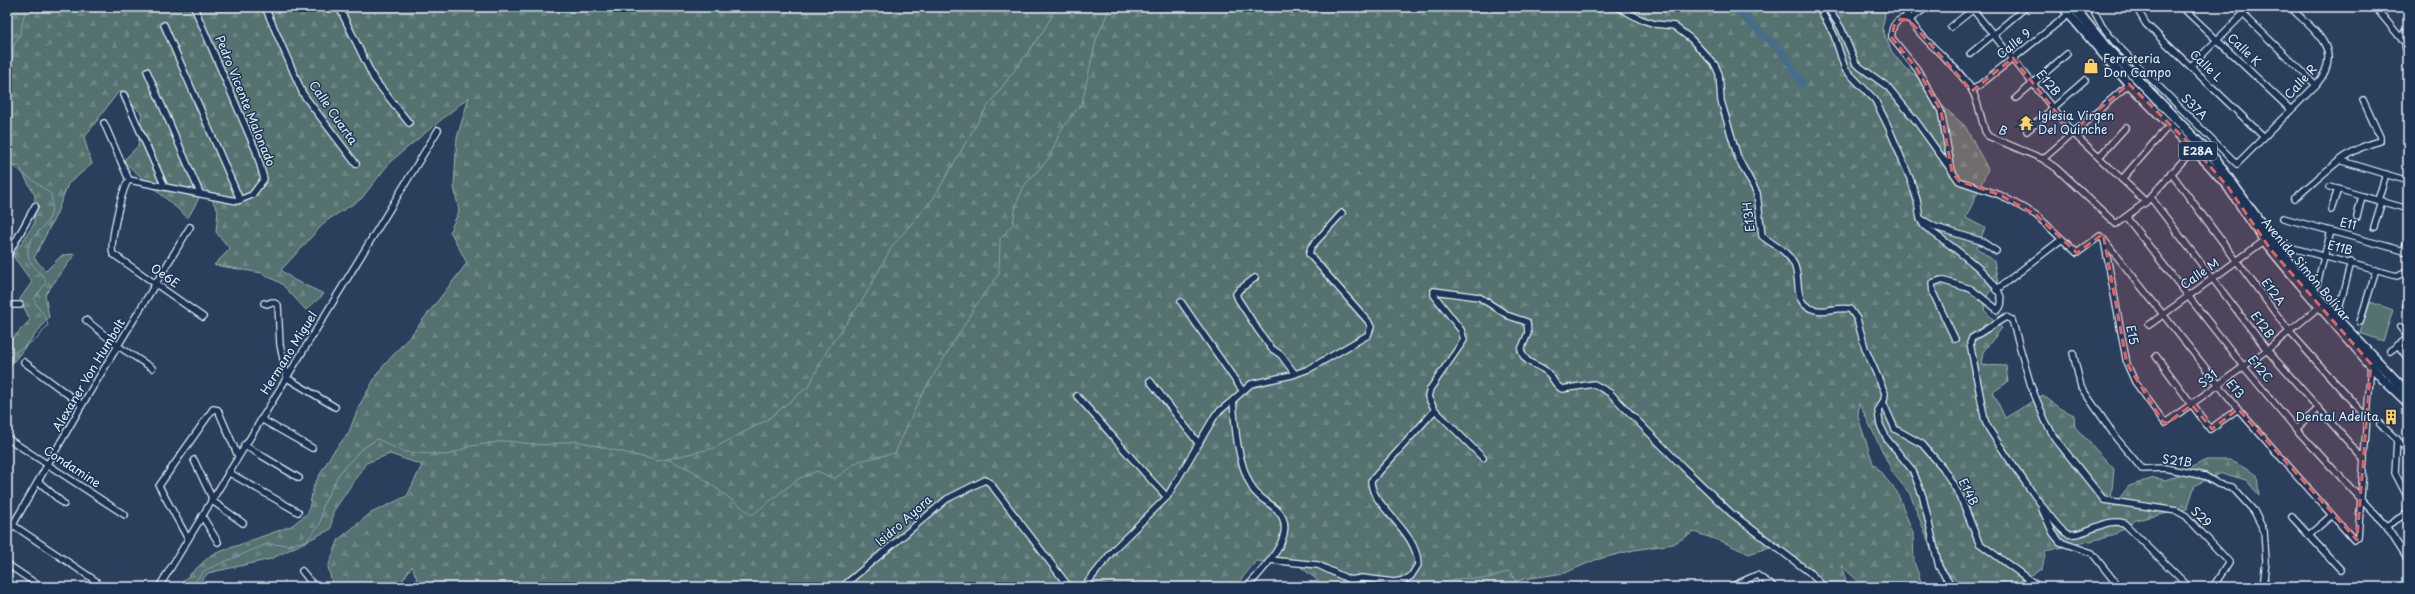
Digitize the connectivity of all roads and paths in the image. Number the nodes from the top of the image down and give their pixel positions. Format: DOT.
graph roads {
  1 [pos="194,7"];
  2 [pos="265,7"];
  3 [pos="339,7"];
  4 [pos="1618,7"];
  5 [pos="1819,7"];
  6 [pos="1827,7"];
  7 [pos="1903,7"];
  8 [pos="1927,7"];
  9 [pos="2026,7"];
  10 [pos="2063,7"];
  11 [pos="2074,7"];
  12 [pos="2092,7"];
  13 [pos="2136,7"];
  14 [pos="2182,7"];
  15 [pos="2290,7"];
  16 [pos="2375,7"];
  17 [pos="1973,8"];
  18 [pos="2068,14"];
  19 [pos="1909,20"];
  20 [pos="164,25"];
  21 [pos="1951,27"];
  22 [pos="2408,28"];
  23 [pos="1993,34"];
  24 [pos="2402,37"];
  25 [pos="2217,39"];
  26 [pos="1970,54"];
  27 [pos="2067,54"];
  28 [pos="2013,58"];
  29 [pos="2408,60"];
  30 [pos="2191,66"];
  31 [pos="147,72"];
  32 [pos="2085,80"];
  33 [pos="2033,83"];
  34 [pos="2129,84"];
  35 [pos="2316,85"];
  36 [pos="1972,91"];
  37 [pos="124,95"];
  38 [pos="2016,98"];
  39 [pos="2363,100"];
  40 [pos="2054,108"];
  41 [pos="2291,110"];
  42 [pos="104,123"];
  43 [pos="408,123"];
  44 [pos="2126,127"];
  45 [pos="438,130"];
  46 [pos="2165,130"];
  47 [pos="2027,131"];
  48 [pos="2072,132"];
  49 [pos="2264,137"];
  50 [pos="2189,154"];
  51 [pos="2099,157"];
  52 [pos="2043,159"];
  53 [pos="2342,161"];
  54 [pos="356,164"];
  55 [pos="2237,164"];
  56 [pos="1952,172"];
  57 [pos="2171,174"];
  58 [pos="2386,174"];
  59 [pos="2122,179"];
  60 [pos="129,180"];
  61 [pos="2408,181"];
  62 [pos="165,186"];
  63 [pos="2330,186"];
  64 [pos="2338,189"];
  65 [pos="200,194"];
  66 [pos="2362,196"];
  67 [pos="2294,199"];
  68 [pos="240,200"];
  69 [pos="2149,200"];
  70 [pos="2380,200"];
  71 [pos="35,206"];
  72 [pos="2408,209"];
  73 [pos="2331,210"];
  74 [pos="1342,213"];
  75 [pos="2357,217"];
  76 [pos="2127,218"];
  77 [pos="2283,218"];
  78 [pos="1920,219"];
  79 [pos="190,226"];
  80 [pos="2374,227"];
  81 [pos="2331,231"];
  82 [pos="2062,239"];
  83 [pos="2408,239"];
  84 [pos="2104,240"];
  85 [pos="2264,241"];
  86 [pos="2278,248"];
  87 [pos="1996,251"];
  88 [pos="2406,252"];
  89 [pos="2324,256"];
  90 [pos="7,257"];
  91 [pos="2236,261"];
  92 [pos="2351,262"];
  93 [pos="2376,270"];
  94 [pos="2408,270"];
  95 [pos="1255,278"];
  96 [pos="2214,279"];
  97 [pos="157,284"];
  98 [pos="2317,284"];
  99 [pos="1996,290"];
  100 [pos="2188,296"];
  101 [pos="264,302"];
  102 [pos="1181,302"];
  103 [pos="20,305"];
  104 [pos="7,306"];
  105 [pos="2319,307"];
  106 [pos="2339,310"];
  107 [pos="2163,315"];
  108 [pos="203,317"];
  109 [pos="86,320"];
  110 [pos="2360,322"];
  111 [pos="2149,325"];
  112 [pos="2400,327"];
  113 [pos="2289,331"];
  114 [pos="2408,338"];
  115 [pos="1955,339"];
  116 [pos="2398,345"];
  117 [pos="118,346"];
  118 [pos="2267,350"];
  119 [pos="2390,351"];
  120 [pos="2073,353"];
  121 [pos="2156,356"];
  122 [pos="2408,359"];
  123 [pos="24,362"];
  124 [pos="2370,364"];
  125 [pos="2243,366"];
  126 [pos="152,368"];
  127 [pos="1295,374"];
  128 [pos="287,378"];
  129 [pos="1150,381"];
  130 [pos="2218,386"];
  131 [pos="1242,390"];
  132 [pos="2408,393"];
  133 [pos="1077,396"];
  134 [pos="1233,400"];
  135 [pos="1883,402"];
  136 [pos="2408,403"];
  137 [pos="82,405"];
  138 [pos="2192,405"];
  139 [pos="335,407"];
  140 [pos="2238,409"];
  141 [pos="2318,409"];
  142 [pos="1435,410"];
  143 [pos="2366,417"];
  144 [pos="261,419"];
  145 [pos="2165,423"];
  146 [pos="2380,424"];
  147 [pos="2296,429"];
  148 [pos="7,438"];
  149 [pos="2397,439"];
  150 [pos="1199,444"];
  151 [pos="244,445"];
  152 [pos="312,448"];
  153 [pos="2408,450"];
  154 [pos="238,456"];
  155 [pos="1483,458"];
  156 [pos="194,460"];
  157 [pos="2364,460"];
  158 [pos="49,465"];
  159 [pos="228,472"];
  160 [pos="299,478"];
  161 [pos="39,482"];
  162 [pos="1167,497"];
  163 [pos="2361,498"];
  164 [pos="2408,498"];
  165 [pos="212,499"];
  166 [pos="2038,500"];
  167 [pos="64,504"];
  168 [pos="298,512"];
  169 [pos="2408,513"];
  170 [pos="2332,515"];
  171 [pos="125,516"];
  172 [pos="202,516"];
  173 [pos="2292,517"];
  174 [pos="243,523"];
  175 [pos="13,525"];
  176 [pos="2386,526"];
  177 [pos="7,535"];
  178 [pos="2309,535"];
  179 [pos="188,539"];
  180 [pos="218,542"];
  181 [pos="1270,560"];
  182 [pos="2408,560"];
  183 [pos="7,564"];
  184 [pos="2341,570"];
  185 [pos="302,571"];
  186 [pos="1745,579"];
  187 [pos="96,581"];
  188 [pos="41,587"];
  189 [pos="158,587"];
  190 [pos="315,587"];
  191 [pos="842,587"];
  192 [pos="1069,587"];
  193 [pos="1084,587"];
  194 [pos="1247,587"];
  195 [pos="1730,587"];
  196 [pos="1739,587"];
  197 [pos="1774,587"];
  198 [pos="1824,587"];
  199 [pos="1953,587"];
  200 [pos="2038,587"];
  201 [pos="2119,587"];
  202 [pos="2189,587"];
  203 [pos="2213,587"];
  204 [pos="2263,587"];
  1 -- 68 [label="street, Pedro Vicente Malonado"];
  2 -- 54 [label="street, Calle Cuarta"];
  3 -- 43 [label="street"];
  4 -- 135 [label="street, E13H"];
  5 -- 78 [label="street"];
  6 -- 56 [label="street"];
  7 -- 19 [label="street, B"];
  8 -- 19 [label="street"];
  9 -- 23 [label="street"];
  10 -- 18 [label="highway, Avenida Simón Bolívar / E28A"];
  11 -- 86 [label="highway, Avenida Simón Bolívar / E28A"];
  12 -- 55 [label="street, S37A"];
  13 -- 30 [label="street, Calle L"];
  14 -- 25 [label="street, Calle K"];
  15 -- 35 [label="street, Calle R"];
  16 -- 24 [label="street"];
  17 -- 21 [label="street"];
  17 -- 23 [label="street, E12B"];
  18 -- 28 [label="street, Calle 9"];
  18 -- 34 [label="highway, Avenida Simón Bolívar / E28A"];
  19 -- 36 [label="street, B"];
  19 -- 56 [label="street"];
  20 -- 68 [label="street"];
  22 -- 24 [label="street"];
  23 -- 26 [label="street"];
  23 -- 28 [label="street, E12B"];
  24 -- 29 [label="street"];
  25 -- 30 [label="street"];
  25 -- 35 [label="street"];
  25 -- 41 [label="street, Calle K"];
  27 -- 33 [label="street"];
  28 -- 33 [label="street, E12B"];
  28 -- 36 [label="street, Calle 9"];
  30 -- 49 [label="street, Calle L"];
  31 -- 65 [label="street"];
  32 -- 40 [label="street"];
  33 -- 38 [label="street"];
  33 -- 40 [label="street, E12B"];
  34 -- 48 [label="street"];
  34 -- 85 [label="highway, Avenida Simón Bolívar / E28A"];
  35 -- 41 [label="street, Calle R"];
  36 -- 52 [label="street, B"];
  37 -- 62 [label="street"];
  39 -- 53 [label="street"];
  40 -- 47 [label="street"];
  40 -- 48 [label="street, E12B"];
  41 -- 49 [label="street, Calle R"];
  42 -- 60 [label="street"];
  44 -- 51 [label="street"];
  45 -- 128 [label="street, Hermano Miguel"];
  46 -- 59 [label="street"];
  48 -- 51 [label="street, E12B"];
  48 -- 52 [label="street"];
  49 -- 55 [label="street, Calle R"];
  50 -- 57 [label="street"];
  51 -- 59 [label="street, E12B"];
  52 -- 76 [label="street, B"];
  53 -- 58 [label="street"];
  53 -- 67 [label="street"];
  56 -- 82 [label="street"];
  57 -- 69 [label="street"];
  57 -- 91 [label="street, E12A"];
  58 -- 61 [label="street"];
  58 -- 70 [label="street"];
  59 -- 69 [label="street, E12B"];
  60 -- 62 [label="street"];
  60 -- 97 [label="street, Oe6E"];
  62 -- 65 [label="street"];
  63 -- 64 [label="street"];
  64 -- 66 [label="street"];
  64 -- 73 [label="street"];
  65 -- 68 [label="street"];
  66 -- 70 [label="street"];
  66 -- 75 [label="street"];
  69 -- 76 [label="street"];
  69 -- 96 [label="street, E12B"];
  70 -- 72 [label="street"];
  70 -- 80 [label="street"];
  71 -- 90 [label="street"];
  74 -- 127 [label="street"];
  76 -- 100 [label="street, E12C"];
  77 -- 81 [label="street, E11"];
  78 -- 87 [label="street"];
  78 -- 99 [label="street"];
  79 -- 97 [label="street, Alexaner Von Humbolt"];
  81 -- 88 [label="street, E11"];
  81 -- 89 [label="street"];
  82 -- 84 [label="street"];
  82 -- 99 [label="street"];
  83 -- 88 [label="street"];
  84 -- 107 [label="street, E13"];
  84 -- 145 [label="street, E15"];
  85 -- 91 [label="street, Calle M"];
  85 -- 105 [label="highway, Avenida Simón Bolívar / E28A"];
  86 -- 89 [label="street, E11B"];
  86 -- 132 [label="highway, Avenida Simón Bolívar"];
  89 -- 92 [label="street, E11B"];
  89 -- 98 [label="street"];
  91 -- 96 [label="street, Calle M"];
  91 -- 113 [label="street, E12A"];
  92 -- 93 [label="street, E11B"];
  92 -- 106 [label="street"];
  93 -- 94 [label="street, E11B"];
  93 -- 110 [label="street"];
  95 -- 127 [label="street"];
  96 -- 100 [label="street, Calle M"];
  96 -- 118 [label="street, E12B"];
  97 -- 108 [label="street, Oe6E"];
  97 -- 117 [label="street, Alexaner Von Humbolt"];
  99 -- 115 [label="street"];
  100 -- 107 [label="street, Calle M"];
  100 -- 125 [label="street, E12C"];
  101 -- 128 [label="street"];
  102 -- 131 [label="street"];
  103 -- 104 [label="street"];
  105 -- 113 [label="street, S31"];
  105 -- 124 [label="highway, Avenida Simón Bolívar"];
  107 -- 111 [label="street, Calle M"];
  107 -- 130 [label="street, E13"];
  109 -- 117 [label="street"];
  112 -- 114 [label="street"];
  113 -- 118 [label="street, S31"];
  113 -- 143 [label="street, E12A"];
  114 -- 116 [label="street"];
  116 -- 119 [label="street"];
  116 -- 122 [label="street"];
  117 -- 126 [label="street"];
  117 -- 137 [label="street, Alexaner Von Humbolt"];
  118 -- 125 [label="street, S31"];
  118 -- 141 [label="street, E12B"];
  120 -- 204 [label="street, S21B"];
  121 -- 138 [label="street"];
  123 -- 137 [label="street"];
  124 -- 136 [label="highway, Avenida Simón Bolívar"];
  124 -- 143 [label="street"];
  125 -- 130 [label="street, S31"];
  125 -- 147 [label="street, E12C"];
  127 -- 131 [label="street"];
  128 -- 139 [label="street"];
  128 -- 144 [label="street, Hermano Miguel"];
  129 -- 150 [label="street"];
  130 -- 138 [label="street, S31"];
  130 -- 140 [label="street, E13"];
  131 -- 134 [label="street"];
  133 -- 162 [label="street"];
  134 -- 150 [label="street"];
  134 -- 181 [label="street"];
  135 -- 199 [label="street"];
  135 -- 200 [label="street, E14B"];
  137 -- 158 [label="street, Alexaner Von Humbolt"];
  138 -- 140 [label="street"];
  138 -- 145 [label="street, S31"];
  140 -- 170 [label="street, E13"];
  141 -- 147 [label="street"];
  141 -- 157 [label="street, E12B"];
  142 -- 155 [label="street"];
  142 -- 181 [label="street"];
  142 -- 198 [label="street"];
  143 -- 157 [label="street"];
  144 -- 151 [label="street, Hermano Miguel"];
  144 -- 152 [label="street"];
  146 -- 149 [label="street"];
  147 -- 163 [label="street, E12C"];
  148 -- 158 [label="street, Condamine"];
  149 -- 153 [label="street"];
  149 -- 164 [label="street"];
  150 -- 162 [label="street"];
  151 -- 154 [label="street, Hermano Miguel"];
  151 -- 160 [label="street"];
  154 -- 159 [label="street, Hermano Miguel"];
  154 -- 179 [label="street"];
  156 -- 165 [label="street"];
  157 -- 163 [label="street"];
  158 -- 161 [label="street, Alexaner Von Humbolt"];
  158 -- 171 [label="street, Condamine"];
  159 -- 165 [label="street, Hermano Miguel"];
  159 -- 168 [label="street"];
  161 -- 167 [label="street"];
  161 -- 175 [label="street, Alexaner Von Humbolt"];
  162 -- 193 [label="street"];
  163 -- 170 [label="street, E13"];
  163 -- 176 [label="street, E12C"];
  165 -- 172 [label="street, Hermano Miguel"];
  165 -- 174 [label="street"];
  166 -- 201 [label="street"];
  166 -- 202 [label="street"];
  166 -- 203 [label="street, S29"];
  169 -- 176 [label="street"];
  170 -- 178 [label="street"];
  172 -- 179 [label="street, Hermano Miguel"];
  172 -- 180 [label="street"];
  173 -- 178 [label="street"];
  175 -- 177 [label="street, Alexaner Von Humbolt"];
  175 -- 187 [label="street"];
  176 -- 182 [label="street"];
  178 -- 184 [label="street"];
  179 -- 189 [label="street, Hermano Miguel"];
  181 -- 194 [label="street"];
  183 -- 188 [label="street"];
  185 -- 190 [label="street"];
  186 -- 195 [label="street"];
  186 -- 196 [label="street"];
  186 -- 197 [label="street"];
  191 -- 192 [label="street, Isidro Ayora"];
}
